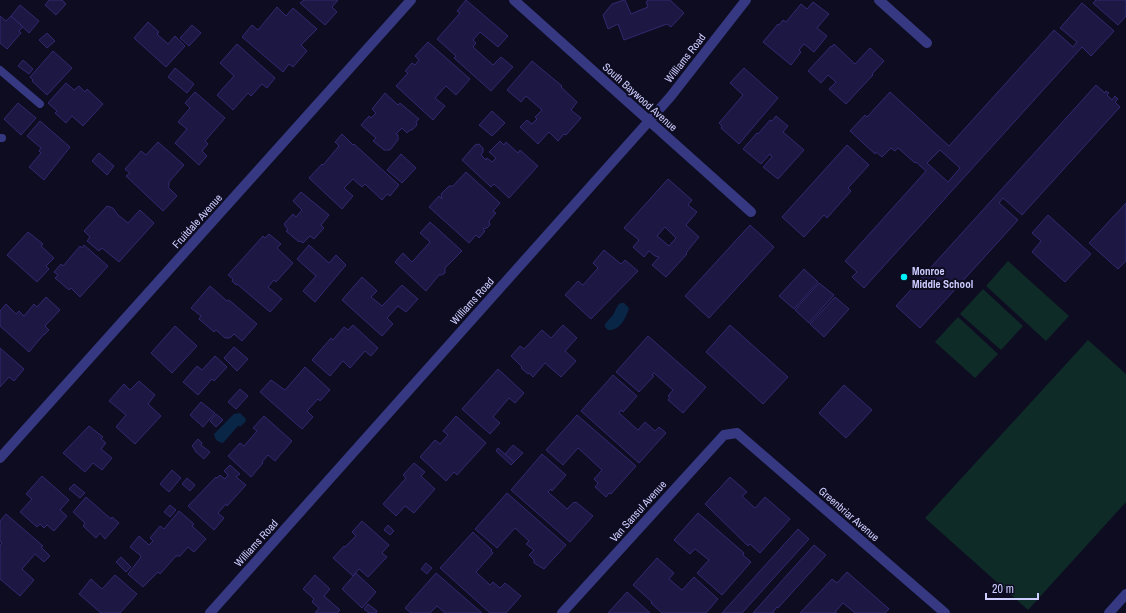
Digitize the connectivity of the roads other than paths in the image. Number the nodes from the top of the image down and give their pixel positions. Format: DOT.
graph roads {
  1 [pos="411,0"];
  2 [pos="514,0"];
  3 [pos="746,0"];
  4 [pos="879,0"];
  5 [pos="926,43"];
  6 [pos="0,70"];
  7 [pos="40,104"];
  8 [pos="649,121"];
  9 [pos="751,212"];
  10 [pos="736,433"];
  11 [pos="0,458"];
  12 [pos="1126,594"];
  13 [pos="941,612"];
  14 [pos="210,613"];
  15 [pos="562,613"];
  16 [pos="1109,613"];
  1 -- 11 [label="street, Fruitdale Avenue"];
  2 -- 8 [label="street, South Baywood Avenue"];
  3 -- 8 [label="street, Williams Road"];
  4 -- 5 [label="street"];
  6 -- 7 [label="lane"];
  8 -- 9 [label="street, South Baywood Avenue"];
  8 -- 14 [label="street, Williams Road"];
  10 -- 13 [label="street, Greenbriar Avenue"];
  10 -- 15 [label="street, Van Sansul Avenue"];
  12 -- 16 [label="street"];
}
